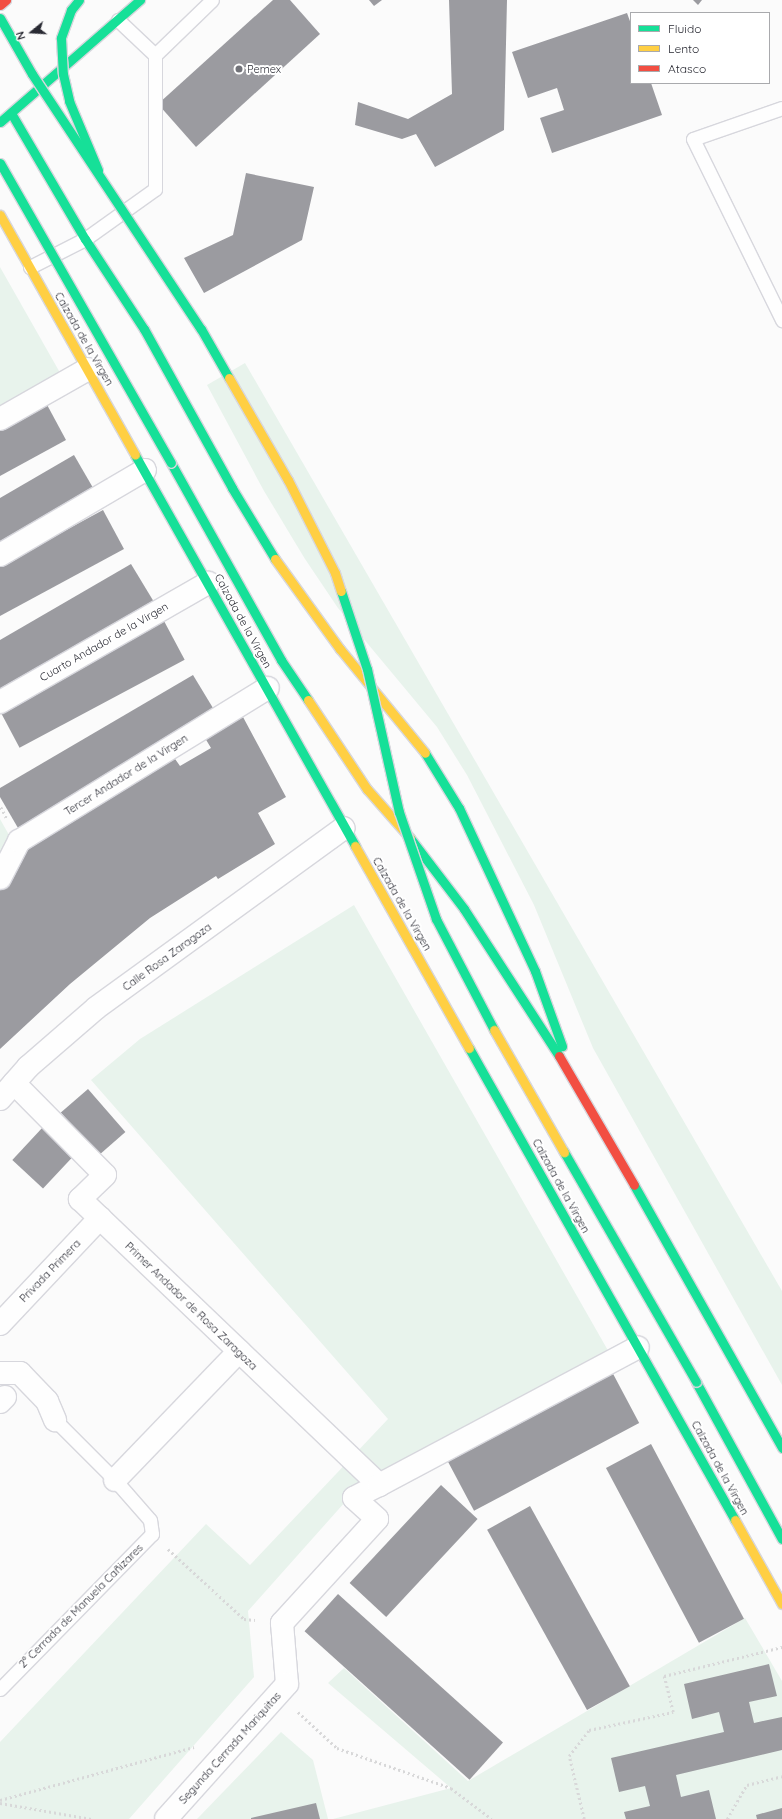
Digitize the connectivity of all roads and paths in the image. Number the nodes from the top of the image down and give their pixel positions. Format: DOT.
graph roads {
  1 [pos="6,0"];
  2 [pos="79,0"];
  3 [pos="140,0"];
  4 [pos="212,0"];
  5 [pos="0,5"];
  6 [pos="0,18"];
  7 [pos="118,20"];
  8 [pos="156,55"];
  9 [pos="782,108"];
  10 [pos="11,113"];
  11 [pos="0,122"];
  12 [pos="0,163"];
  13 [pos="98,170"];
  14 [pos="0,216"];
  15 [pos="84,239"];
  16 [pos="30,267"];
  17 [pos="782,320"];
  18 [pos="88,369"];
  19 [pos="0,419"];
  20 [pos="145,470"];
  21 [pos="0,555"];
  22 [pos="208,583"];
  23 [pos="268,688"];
  24 [pos="0,702"];
  25 [pos="344,828"];
  26 [pos="1,878"];
  27 [pos="573,1077"];
  28 [pos="7,1091"];
  29 [pos="100,1218"];
  30 [pos="0,1324"];
  31 [pos="638,1347"];
  32 [pos="239,1351"];
  33 [pos="0,1373"];
  34 [pos="55,1420"];
  35 [pos="782,1448"];
  36 [pos="115,1480"];
  37 [pos="379,1485"];
  38 [pos="152,1534"];
  39 [pos="782,1539"];
  40 [pos="782,1604"];
  41 [pos="282,1623"];
  42 [pos="782,1647"];
  43 [pos="0,1689"];
  44 [pos="278,1694"];
  45 [pos="198,1746"];
  46 [pos="782,1776"];
  47 [pos="0,1802"];
  48 [pos="92,1819"];
  49 [pos="166,1819"];
  50 [pos="492,1819"];
  51 [pos="584,1819"];
  52 [pos="727,1819"];
  1 -- 5 [label="main road"];
  2 -- 13 [label="main road, bridge"];
  3 -- 7 [label="main road"];
  4 -- 8 [label="lane"];
  6 -- 13 [label="main road, Calzada de la Virgen, bridge"];
  7 -- 8 [label="lane"];
  7 -- 10 [label="main road"];
  8 -- 15 [label="lane"];
  9 -- 17 [label="lane"];
  10 -- 11 [label="main road"];
  10 -- 15 [label="main road"];
  12 -- 27 [label="main road, Calzada de la Virgen, bridge"];
  13 -- 39 [label="main road, Calzada de la Virgen, bridge"];
  14 -- 16 [label="main road, Calzada de la Virgen"];
  15 -- 16 [label="lane"];
  15 -- 27 [label="main road"];
  16 -- 18 [label="main road, Calzada de la Virgen"];
  18 -- 19 [label="street"];
  18 -- 20 [label="main road, Calzada de la Virgen"];
  20 -- 21 [label="street"];
  20 -- 22 [label="main road, Calzada de la Virgen"];
  22 -- 23 [label="main road, Calzada de la Virgen"];
  22 -- 24 [label="street, Cuarto Andador de la Virgen"];
  23 -- 25 [label="main road, Calzada de la Virgen"];
  23 -- 26 [label="street, Tercer Andador de la Virgen"];
  25 -- 28 [label="street, Calle Rosa Zaragoza"];
  25 -- 31 [label="main road, Calzada de la Virgen"];
  27 -- 35 [label="main road, Calzada de la Virgen"];
  28 -- 29 [label="street, Primer Andador de Rosa Zaragoza"];
  29 -- 30 [label="street, Privada Primera"];
  29 -- 32 [label="street, Primer Andador de Rosa Zaragoza"];
  31 -- 37 [label="street"];
  31 -- 40 [label="main road, Calzada de la Virgen"];
  32 -- 36 [label="street"];
  32 -- 37 [label="street, Primer Andador de Rosa Zaragoza"];
  33 -- 34 [label="street"];
  34 -- 36 [label="lane"];
  36 -- 38 [label="lane"];
  37 -- 41 [label="street"];
  38 -- 41 [label="path"];
  38 -- 43 [label="lane, 2° Cerrada de Manuela Cañizares"];
  41 -- 44 [label="street, Segunda Cerrada Mariquitas"];
  42 -- 51 [label="path"];
  44 -- 49 [label="street, Segunda Cerrada Mariquitas"];
  44 -- 50 [label="path"];
  45 -- 47 [label="path"];
  46 -- 52 [label="path"];
  47 -- 48 [label="path"];
}
